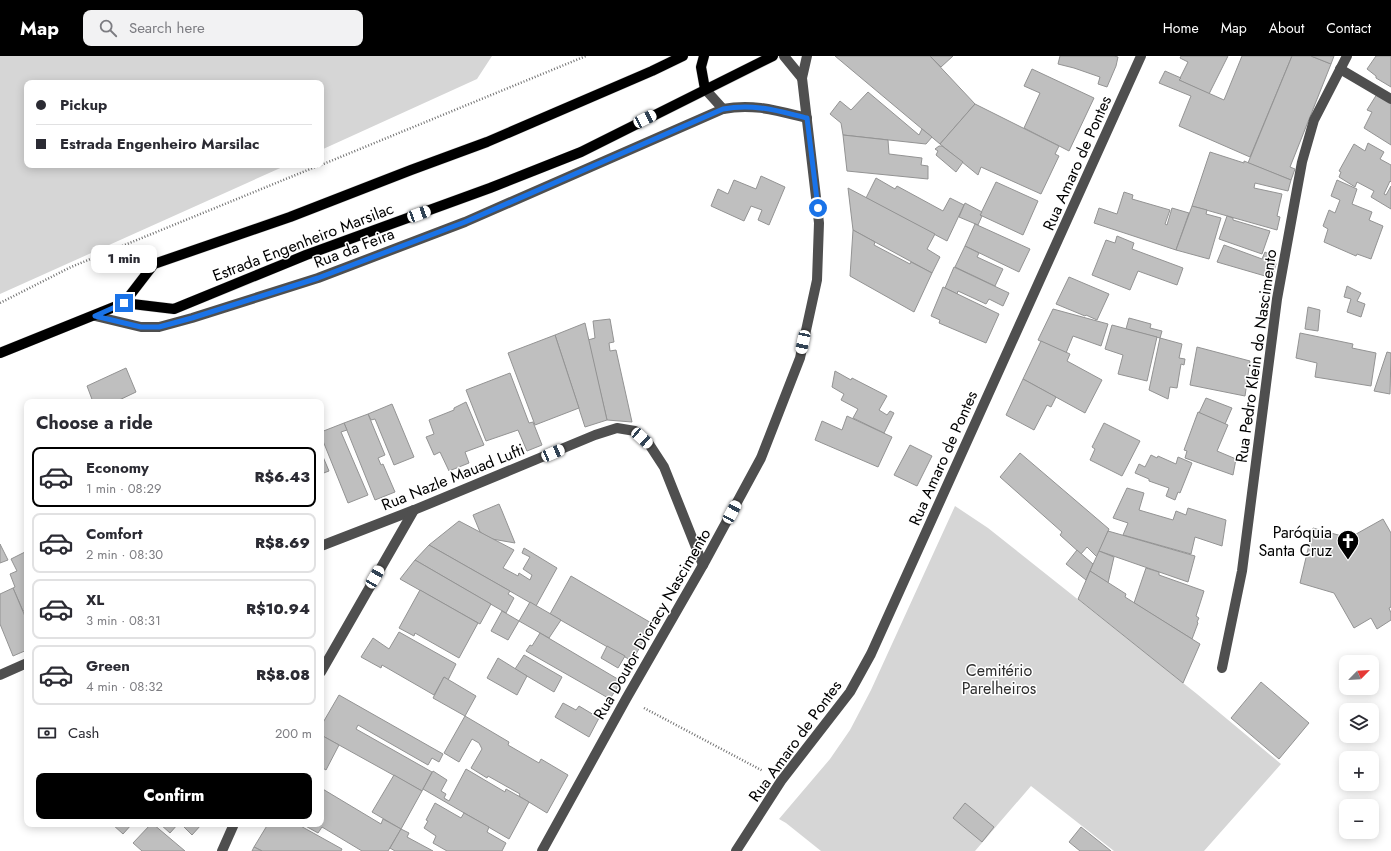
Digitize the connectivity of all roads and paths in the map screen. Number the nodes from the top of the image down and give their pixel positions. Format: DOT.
graph roads {
  1 [pos="586,56"];
  2 [pos="683,56"];
  3 [pos="704,56"];
  4 [pos="773,56"];
  5 [pos="784,56"];
  6 [pos="807,56"];
  7 [pos="1141,56"];
  8 [pos="1347,56"];
  9 [pos="1340,69"];
  10 [pos="802,78"];
  11 [pos="705,90"];
  12 [pos="1391,99"];
  13 [pos="723,109"];
  14 [pos="807,118"];
  15 [pos="324,163"];
  16 [pos="313,168"];
  17 [pos="0,303"];
  18 [pos="124,303"];
  19 [pos="95,316"];
  20 [pos="0,353"];
  21 [pos="414,510"];
  22 [pos="324,545"];
  23 [pos="704,565"];
  24 [pos="24,664"];
  25 [pos="324,667"];
  26 [pos="1222,668"];
  27 [pos="0,675"];
  28 [pos="626,698"];
  29 [pos="781,781"];
  30 [pos="233,827"];
  31 [pos="222,851"];
  32 [pos="542,851"];
  33 [pos="736,851"];
  1 -- 15 [label="path"];
  2 -- 18 [label="main road, Estrada Engenheiro Marsilac"];
  3 -- 11 [label="main road"];
  4 -- 11 [label="main road, Estrada Engenheiro Marsilac"];
  5 -- 10 [label="street"];
  6 -- 10 [label="street"];
  7 -- 29 [label="street, Rua Amaro de Pontes"];
  8 -- 9 [label="street, Rua Pedro Klein do Nascimento"];
  9 -- 12 [label="street"];
  9 -- 26 [label="street, Rua Pedro Klein do Nascimento"];
  10 -- 14 [label="street, Rua Doutor Dioracy Nascimento"];
  11 -- 13 [label="street"];
  11 -- 18 [label="main road, Estrada Engenheiro Marsilac"];
  13 -- 14 [label="street, Rua da Feira"];
  13 -- 19 [label="street, Rua da Feira"];
  14 -- 23 [label="street, Rua Doutor Dioracy Nascimento"];
  16 -- 17 [label="path"];
  18 -- 19 [label="main road, Estrada Engenheiro Marsilac"];
  19 -- 20 [label="main road, Estrada Engenheiro Marsilac"];
  21 -- 22 [label="street, Rua Nazle Mauad Lufti"];
  21 -- 23 [label="street, Rua Nazle Mauad Lufti"];
  21 -- 25 [label="street"];
  23 -- 28 [label="street, Rua Doutor Dioracy Nascimento"];
  24 -- 27 [label="street"];
  28 -- 29 [label="path"];
  28 -- 32 [label="street, Rua Doutor Dioracy Nascimento"];
  29 -- 33 [label="street, Rua Amaro de Pontes"];
  30 -- 31 [label="street"];
}
